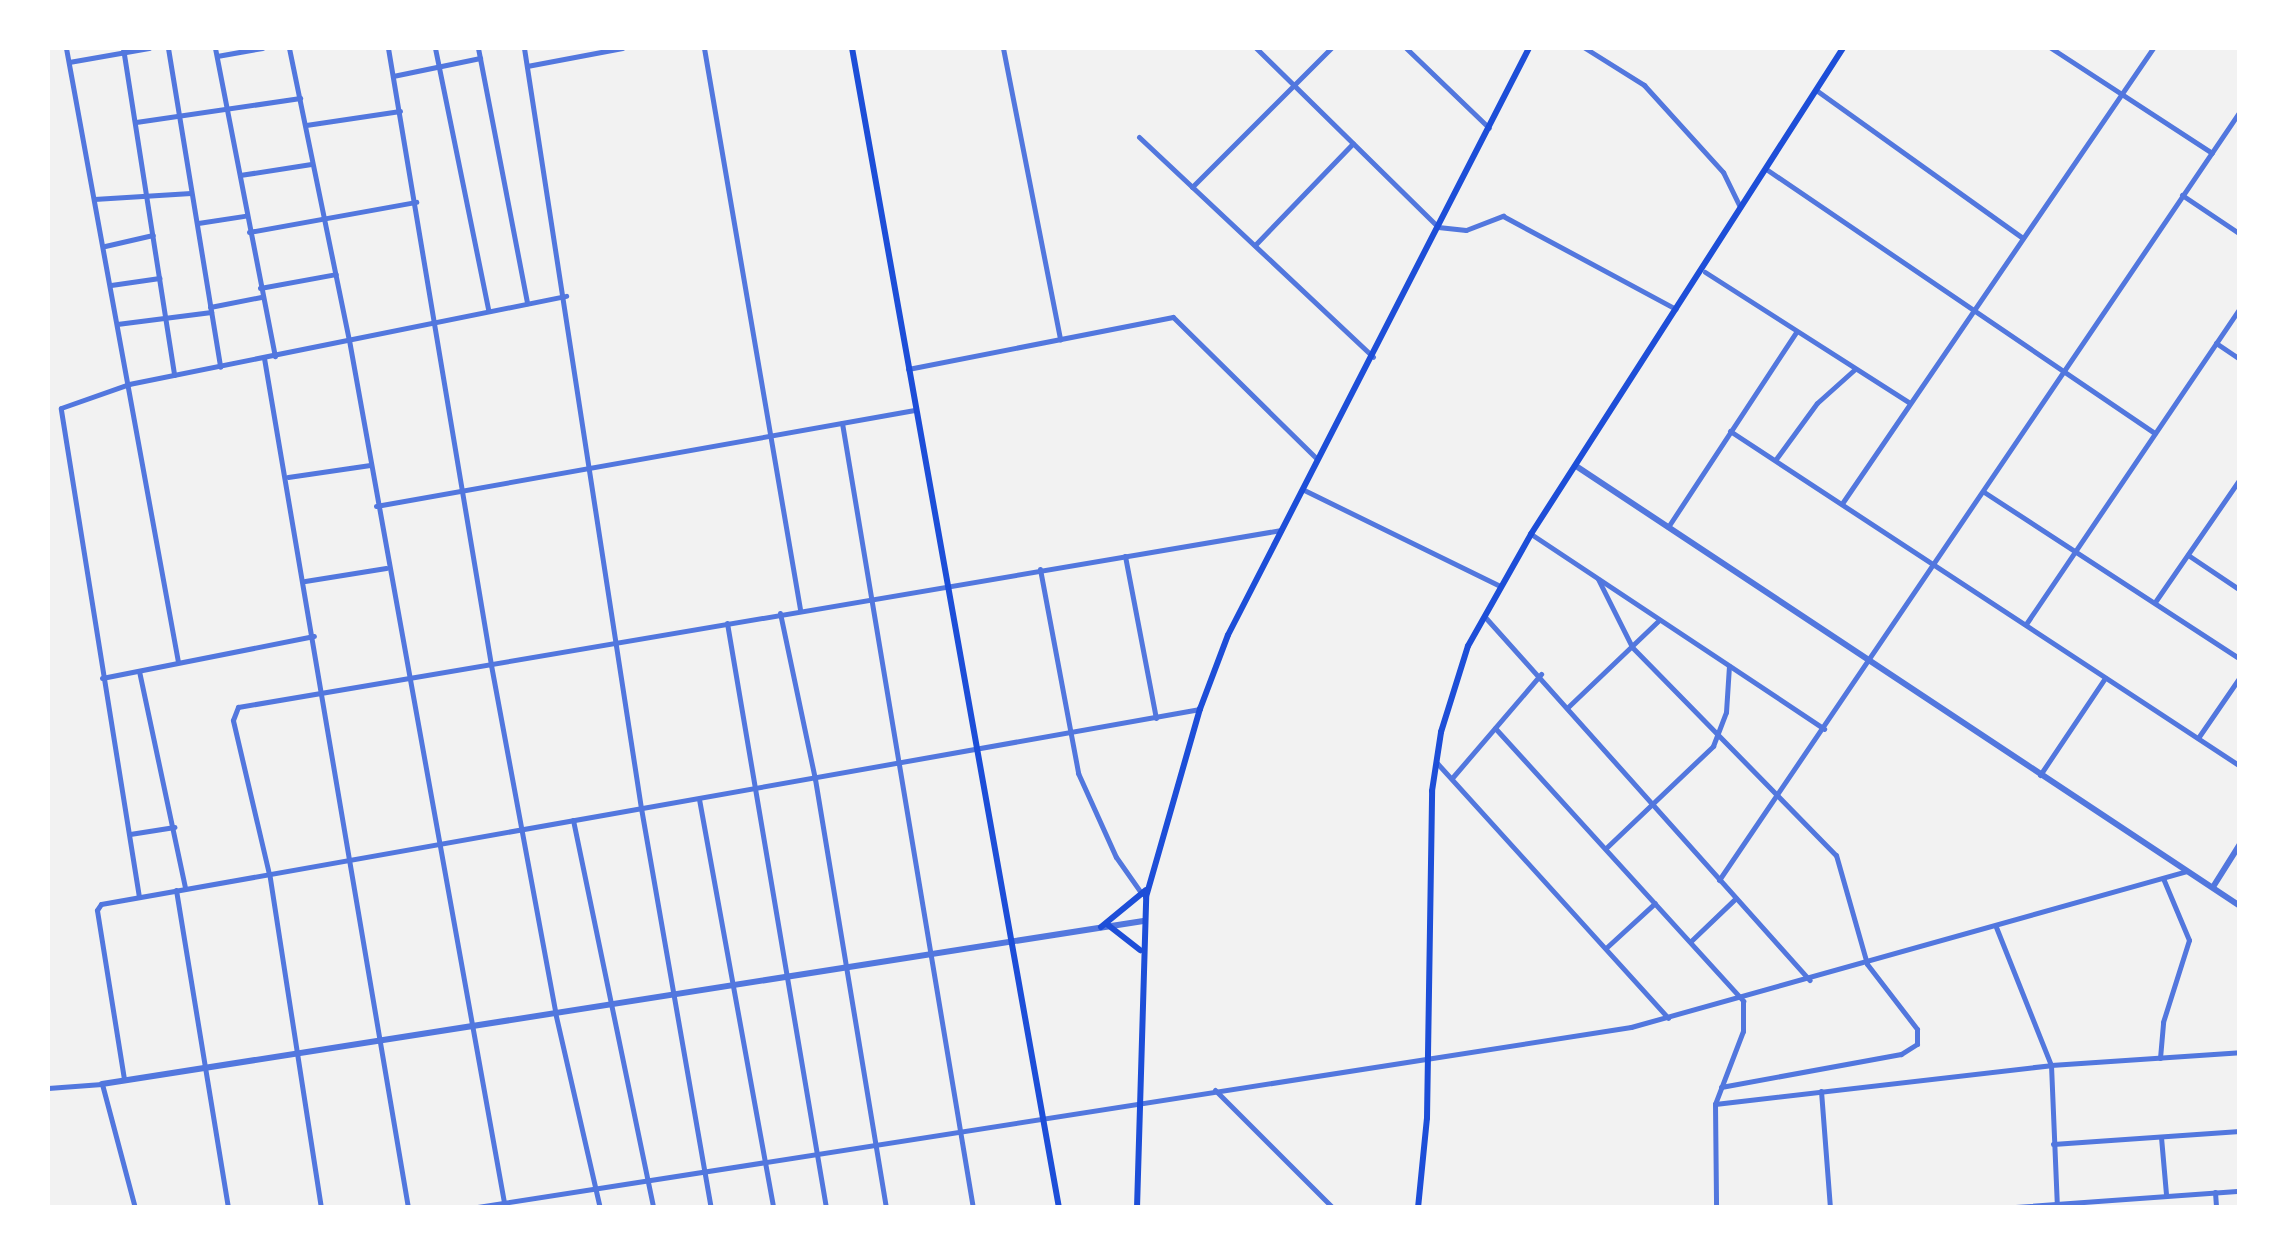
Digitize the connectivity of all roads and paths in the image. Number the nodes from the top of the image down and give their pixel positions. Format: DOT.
graph roads {
  1 [pos="66,48"];
  2 [pos="149,48"];
  3 [pos="168,48"];
  4 [pos="215,48"];
  5 [pos="262,48"];
  6 [pos="288,48"];
  7 [pos="388,48"];
  8 [pos="435,48"];
  9 [pos="478,48"];
  10 [pos="524,48"];
  11 [pos="622,48"];
  12 [pos="704,48"];
  13 [pos="852,48"];
  14 [pos="1002,48"];
  15 [pos="1256,48"];
  16 [pos="1332,48"];
  17 [pos="1406,48"];
  18 [pos="1530,48"];
  19 [pos="1584,48"];
  20 [pos="1843,48"];
  21 [pos="2051,48"];
  22 [pos="2154,48"];
  23 [pos="124,50"];
  24 [pos="216,56"];
  25 [pos="480,58"];
  26 [pos="70,62"];
  27 [pos="527,66"];
  28 [pos="438,67"];
  29 [pos="393,76"];
  30 [pos="1294,85"];
  31 [pos="1816,90"];
  32 [pos="2122,94"];
  33 [pos="300,98"];
  34 [pos="225,108"];
  35 [pos="400,111"];
  36 [pos="2240,111"];
  37 [pos="181,115"];
  38 [pos="136,122"];
  39 [pos="306,125"];
  40 [pos="1489,128"];
  41 [pos="1139,137"];
  42 [pos="1353,143"];
  43 [pos="2212,152"];
  44 [pos="313,164"];
  45 [pos="1766,168"];
  46 [pos="240,175"];
  47 [pos="1192,187"];
  48 [pos="192,193"];
  49 [pos="147,196"];
  50 [pos="2182,196"];
  51 [pos="94,198"];
  52 [pos="416,202"];
  53 [pos="1741,208"];
  54 [pos="246,216"];
  55 [pos="323,219"];
  56 [pos="198,223"];
  57 [pos="1438,227"];
  58 [pos="249,232"];
  59 [pos="2240,234"];
  60 [pos="153,235"];
  61 [pos="2023,238"];
  62 [pos="104,246"];
  63 [pos="1254,246"];
  64 [pos="1705,272"];
  65 [pos="336,274"];
  66 [pos="160,278"];
  67 [pos="111,285"];
  68 [pos="260,288"];
  69 [pos="566,296"];
  70 [pos="262,297"];
  71 [pos="528,303"];
  72 [pos="2240,308"];
  73 [pos="211,309"];
  74 [pos="1678,310"];
  75 [pos="1974,310"];
  76 [pos="488,311"];
  77 [pos="166,318"];
  78 [pos="435,322"];
  79 [pos="116,324"];
  80 [pos="1796,332"];
  81 [pos="349,340"];
  82 [pos="1060,340"];
  83 [pos="2216,344"];
  84 [pos="275,356"];
  85 [pos="1373,357"];
  86 [pos="264,358"];
  87 [pos="2240,359"];
  88 [pos="220,367"];
  89 [pos="1855,368"];
  90 [pos="908,369"];
  91 [pos="2064,371"];
  92 [pos="174,376"];
  93 [pos="130,384"];
  94 [pos="1910,404"];
  95 [pos="915,410"];
  96 [pos="842,422"];
  97 [pos="1730,431"];
  98 [pos="2155,433"];
  99 [pos="772,435"];
  100 [pos="1317,459"];
  101 [pos="1776,459"];
  102 [pos="370,465"];
  103 [pos="1576,466"];
  104 [pos="592,468"];
  105 [pos="288,476"];
  106 [pos="2240,478"];
  107 [pos="1302,488"];
  108 [pos="1984,492"];
  109 [pos="465,493"];
  110 [pos="1843,502"];
  111 [pos="376,506"];
  112 [pos="1668,526"];
  113 [pos="1280,530"];
  114 [pos="1531,534"];
  115 [pos="2075,551"];
  116 [pos="2188,555"];
  117 [pos="1125,556"];
  118 [pos="1936,564"];
  119 [pos="386,568"];
  120 [pos="1040,570"];
  121 [pos="1598,579"];
  122 [pos="304,581"];
  123 [pos="946,584"];
  124 [pos="1500,586"];
  125 [pos="2240,590"];
  126 [pos="868,598"];
  127 [pos="2155,602"];
  128 [pos="800,609"];
  129 [pos="780,613"];
  130 [pos="1483,615"];
  131 [pos="1659,620"];
  132 [pos="727,624"];
  133 [pos="2026,624"];
  134 [pos="314,636"];
  135 [pos="619,643"];
  136 [pos="1632,647"];
  137 [pos="2240,659"];
  138 [pos="178,662"];
  139 [pos="1869,662"];
  140 [pos="491,664"];
  141 [pos="1729,666"];
  142 [pos="139,671"];
  143 [pos="1540,674"];
  144 [pos="2106,677"];
  145 [pos="102,678"];
  146 [pos="406,678"];
  147 [pos="2240,678"];
  148 [pos="324,694"];
  149 [pos="1568,707"];
  150 [pos="1200,709"];
  151 [pos="1156,718"];
  152 [pos="1495,728"];
  153 [pos="1824,729"];
  154 [pos="1069,734"];
  155 [pos="1717,738"];
  156 [pos="2198,738"];
  157 [pos="978,750"];
  158 [pos="1435,761"];
  159 [pos="895,766"];
  160 [pos="2240,766"];
  161 [pos="2040,776"];
  162 [pos="815,779"];
  163 [pos="1452,779"];
  164 [pos="754,790"];
  165 [pos="1776,798"];
  166 [pos="699,799"];
  167 [pos="1652,806"];
  168 [pos="640,808"];
  169 [pos="573,820"];
  170 [pos="174,827"];
  171 [pos="522,829"];
  172 [pos="130,834"];
  173 [pos="436,843"];
  174 [pos="2240,844"];
  175 [pos="1606,848"];
  176 [pos="348,861"];
  177 [pos="2187,871"];
  178 [pos="269,874"];
  179 [pos="2162,878"];
  180 [pos="1720,880"];
  181 [pos="2213,887"];
  182 [pos="185,888"];
  183 [pos="176,890"];
  184 [pos="1145,892"];
  185 [pos="139,897"];
  186 [pos="1736,898"];
  187 [pos="1656,903"];
  188 [pos="2239,906"];
  189 [pos="1143,921"];
  190 [pos="1105,926"];
  191 [pos="1996,927"];
  192 [pos="1011,941"];
  193 [pos="1691,941"];
  194 [pos="2240,942"];
  195 [pos="1607,948"];
  196 [pos="1140,950"];
  197 [pos="927,956"];
  198 [pos="1867,964"];
  199 [pos="847,966"];
  200 [pos="790,975"];
  201 [pos="1810,980"];
  202 [pos="733,984"];
  203 [pos="674,994"];
  204 [pos="1743,1001"];
  205 [pos="611,1003"];
  206 [pos="556,1012"];
  207 [pos="1669,1020"];
  208 [pos="471,1027"];
  209 [pos="378,1042"];
  210 [pos="2240,1052"];
  211 [pos="296,1054"];
  212 [pos="1429,1057"];
  213 [pos="2160,1058"];
  214 [pos="2051,1064"];
  215 [pos="207,1069"];
  216 [pos="124,1079"];
  217 [pos="102,1084"];
  218 [pos="1721,1087"];
  219 [pos="48,1088"];
  220 [pos="1216,1090"];
  221 [pos="1821,1091"];
  222 [pos="1143,1102"];
  223 [pos="1715,1104"];
  224 [pos="1043,1117"];
  225 [pos="960,1131"];
  226 [pos="2240,1131"];
  227 [pos="2160,1137"];
  228 [pos="878,1140"];
  229 [pos="2052,1144"];
  230 [pos="819,1148"];
  231 [pos="763,1161"];
  232 [pos="704,1169"];
  233 [pos="647,1177"];
  234 [pos="596,1185"];
  235 [pos="2240,1191"];
  236 [pos="2215,1192"];
  237 [pos="2166,1194"];
  238 [pos="504,1205"];
  239 [pos="2057,1205"];
  240 [pos="135,1208"];
  241 [pos="228,1208"];
  242 [pos="321,1208"];
  243 [pos="408,1208"];
  244 [pos="471,1208"];
  245 [pos="600,1208"];
  246 [pos="653,1208"];
  247 [pos="711,1208"];
  248 [pos="774,1208"];
  249 [pos="826,1208"];
  250 [pos="886,1208"];
  251 [pos="973,1208"];
  252 [pos="1059,1208"];
  253 [pos="1137,1208"];
  254 [pos="1333,1208"];
  255 [pos="1418,1208"];
  256 [pos="1716,1208"];
  257 [pos="1830,1208"];
  258 [pos="2001,1208"];
  259 [pos="2216,1208"];
  1 -- 26 [label="street"];
  2 -- 23 [label="street"];
  3 -- 37 [label="street"];
  4 -- 24 [label="street"];
  5 -- 24 [label="street"];
  6 -- 33 [label="street"];
  7 -- 29 [label="street"];
  8 -- 28 [label="street"];
  9 -- 25 [label="street"];
  10 -- 27 [label="street"];
  11 -- 27 [label="street"];
  12 -- 99 [label="street"];
  13 -- 90 [label="main road"];
  14 -- 82 [label="street"];
  15 -- 30 [label="street"];
  16 -- 30 [label="street"];
  17 -- 40 [label="street"];
  18 -- 40 [label="main road"];
  19 -- 53 [label="street"];
  20 -- 31 [label="main road"];
  21 -- 32 [label="street"];
  22 -- 32 [label="street"];
  23 -- 26 [label="street"];
  23 -- 38 [label="street"];
  24 -- 34 [label="street"];
  25 -- 28 [label="street"];
  25 -- 71 [label="street"];
  26 -- 51 [label="street"];
  27 -- 69 [label="street"];
  28 -- 29 [label="street"];
  28 -- 76 [label="street"];
  29 -- 35 [label="street"];
  30 -- 42 [label="street"];
  30 -- 47 [label="street"];
  31 -- 45 [label="main road"];
  31 -- 61 [label="street"];
  32 -- 43 [label="street"];
  32 -- 61 [label="street"];
  33 -- 34 [label="street"];
  33 -- 39 [label="street"];
  34 -- 37 [label="street"];
  34 -- 46 [label="street"];
  35 -- 39 [label="street"];
  35 -- 52 [label="street"];
  36 -- 43 [label="street"];
  37 -- 38 [label="street"];
  37 -- 48 [label="street"];
  38 -- 49 [label="street"];
  39 -- 44 [label="street"];
  40 -- 57 [label="main road"];
  41 -- 47 [label="street"];
  42 -- 57 [label="street"];
  42 -- 63 [label="street"];
  43 -- 50 [label="street"];
  44 -- 46 [label="street"];
  44 -- 55 [label="street"];
  45 -- 53 [label="main road"];
  45 -- 75 [label="street"];
  46 -- 54 [label="street"];
  47 -- 63 [label="street"];
  48 -- 49 [label="street"];
  48 -- 56 [label="street"];
  49 -- 51 [label="street"];
  49 -- 60 [label="street"];
  50 -- 59 [label="street"];
  50 -- 91 [label="street"];
  51 -- 62 [label="street"];
  52 -- 55 [label="street"];
  52 -- 78 [label="street"];
  53 -- 64 [label="main road"];
  54 -- 56 [label="street"];
  54 -- 58 [label="street"];
  55 -- 58 [label="street"];
  55 -- 65 [label="street"];
  56 -- 73 [label="street"];
  57 -- 74 [label="street"];
  57 -- 85 [label="main road"];
  58 -- 68 [label="street"];
  60 -- 62 [label="street"];
  60 -- 66 [label="street"];
  61 -- 75 [label="street"];
  62 -- 67 [label="street"];
  63 -- 85 [label="street"];
  64 -- 74 [label="main road"];
  64 -- 80 [label="street"];
  65 -- 68 [label="street"];
  65 -- 81 [label="street"];
  66 -- 67 [label="street"];
  66 -- 77 [label="street"];
  67 -- 79 [label="street"];
  68 -- 70 [label="street"];
  69 -- 71 [label="street"];
  69 -- 104 [label="street"];
  70 -- 73 [label="street"];
  70 -- 84 [label="street"];
  71 -- 76 [label="street"];
  72 -- 83 [label="street"];
  73 -- 77 [label="street"];
  73 -- 88 [label="street"];
  74 -- 103 [label="main road"];
  75 -- 91 [label="street"];
  75 -- 94 [label="street"];
  76 -- 78 [label="street"];
  77 -- 79 [label="street"];
  77 -- 92 [label="street"];
  78 -- 81 [label="street"];
  78 -- 109 [label="street"];
  79 -- 93 [label="street"];
  80 -- 89 [label="street"];
  80 -- 97 [label="street"];
  81 -- 84 [label="street"];
  81 -- 102 [label="street"];
  82 -- 90 [label="street"];
  82 -- 100 [label="street"];
  83 -- 87 [label="street"];
  83 -- 98 [label="street"];
  84 -- 86 [label="street"];
  85 -- 100 [label="main road"];
  86 -- 88 [label="street"];
  86 -- 105 [label="street"];
  88 -- 92 [label="street"];
  89 -- 94 [label="street"];
  89 -- 101 [label="street"];
  90 -- 95 [label="main road"];
  91 -- 98 [label="street"];
  91 -- 108 [label="street"];
  92 -- 93 [label="street"];
  93 -- 138 [label="street"];
  93 -- 145 [label="street"];
  94 -- 110 [label="street"];
  95 -- 96 [label="street"];
  95 -- 123 [label="main road"];
  96 -- 99 [label="street"];
  96 -- 126 [label="street"];
  97 -- 101 [label="street"];
  97 -- 112 [label="street"];
  98 -- 115 [label="street"];
  99 -- 104 [label="street"];
  99 -- 128 [label="street"];
  100 -- 107 [label="main road"];
  101 -- 110 [label="street"];
  102 -- 105 [label="street"];
  102 -- 111 [label="street"];
  103 -- 112 [label="street"];
  103 -- 114 [label="main road"];
  104 -- 109 [label="street"];
  104 -- 135 [label="street"];
  105 -- 122 [label="street"];
  106 -- 116 [label="street"];
  107 -- 113 [label="main road"];
  107 -- 124 [label="street"];
  108 -- 115 [label="street"];
  108 -- 118 [label="street"];
  109 -- 111 [label="street"];
  109 -- 140 [label="street"];
  110 -- 118 [label="street"];
  111 -- 119 [label="street"];
  112 -- 139 [label="street"];
  113 -- 117 [label="street"];
  113 -- 150 [label="main road"];
  114 -- 121 [label="street"];
  114 -- 124 [label="main road"];
  115 -- 127 [label="street"];
  115 -- 133 [label="street"];
  116 -- 125 [label="street"];
  116 -- 127 [label="street"];
  117 -- 120 [label="street"];
  117 -- 151 [label="street"];
  118 -- 133 [label="street"];
  118 -- 139 [label="street"];
  119 -- 122 [label="street"];
  119 -- 146 [label="street"];
  120 -- 123 [label="street"];
  120 -- 154 [label="street"];
  121 -- 131 [label="street"];
  121 -- 136 [label="street"];
  122 -- 134 [label="street"];
  123 -- 126 [label="street"];
  123 -- 157 [label="main road"];
  124 -- 130 [label="main road"];
  126 -- 128 [label="street"];
  126 -- 159 [label="street"];
  127 -- 137 [label="street"];
  128 -- 129 [label="street"];
  129 -- 132 [label="street"];
  129 -- 162 [label="street"];
  130 -- 143 [label="street"];
  130 -- 158 [label="main road"];
  131 -- 136 [label="street"];
  131 -- 141 [label="street"];
  132 -- 135 [label="street"];
  132 -- 164 [label="street"];
  133 -- 144 [label="street"];
  134 -- 138 [label="street"];
  134 -- 148 [label="street"];
  135 -- 140 [label="street"];
  135 -- 168 [label="street"];
  136 -- 149 [label="street"];
  136 -- 155 [label="street"];
  138 -- 142 [label="street"];
  139 -- 153 [label="street"];
  139 -- 161 [label="street"];
  140 -- 146 [label="street"];
  140 -- 171 [label="street"];
  141 -- 153 [label="street"];
  141 -- 155 [label="street"];
  142 -- 145 [label="street"];
  142 -- 170 [label="street"];
  143 -- 149 [label="street"];
  143 -- 152 [label="street"];
  144 -- 156 [label="street"];
  144 -- 161 [label="street"];
  145 -- 172 [label="street"];
  146 -- 148 [label="street"];
  146 -- 173 [label="street"];
  147 -- 156 [label="street"];
  148 -- 176 [label="street"];
  148 -- 178 [label="street"];
  149 -- 167 [label="street"];
  150 -- 151 [label="street"];
  150 -- 184 [label="main road"];
  151 -- 154 [label="street"];
  152 -- 163 [label="street"];
  152 -- 175 [label="street"];
  153 -- 165 [label="street"];
  154 -- 157 [label="street"];
  154 -- 184 [label="street"];
  155 -- 165 [label="street"];
  155 -- 167 [label="street"];
  156 -- 160 [label="street"];
  157 -- 159 [label="street"];
  157 -- 192 [label="main road"];
  158 -- 163 [label="street"];
  158 -- 212 [label="main road"];
  159 -- 162 [label="street"];
  159 -- 197 [label="street"];
  161 -- 177 [label="street"];
  162 -- 164 [label="street"];
  162 -- 199 [label="street"];
  163 -- 195 [label="street"];
  164 -- 166 [label="street"];
  164 -- 200 [label="street"];
  165 -- 180 [label="street"];
  165 -- 198 [label="street"];
  166 -- 168 [label="street"];
  166 -- 202 [label="street"];
  167 -- 175 [label="street"];
  167 -- 180 [label="street"];
  168 -- 169 [label="street"];
  168 -- 203 [label="street"];
  169 -- 171 [label="street"];
  169 -- 205 [label="street"];
  170 -- 172 [label="street"];
  170 -- 182 [label="street"];
  171 -- 173 [label="street"];
  171 -- 206 [label="street"];
  172 -- 185 [label="street"];
  173 -- 176 [label="street"];
  173 -- 208 [label="street"];
  174 -- 181 [label="street"];
  175 -- 187 [label="street"];
  176 -- 178 [label="street"];
  176 -- 209 [label="street"];
  177 -- 179 [label="street"];
  177 -- 181 [label="street"];
  178 -- 182 [label="street"];
  178 -- 211 [label="street"];
  179 -- 191 [label="street"];
  179 -- 213 [label="street"];
  180 -- 186 [label="street"];
  181 -- 188 [label="street"];
  182 -- 183 [label="street"];
  183 -- 185 [label="street"];
  183 -- 215 [label="street"];
  184 -- 189 [label="main road"];
  184 -- 190 [label="main road"];
  185 -- 216 [label="street"];
  186 -- 193 [label="street"];
  186 -- 201 [label="street"];
  187 -- 193 [label="street"];
  187 -- 195 [label="street"];
  188 -- 194 [label="street"];
  189 -- 190 [label="street"];
  189 -- 196 [label="main road"];
  190 -- 192 [label="street"];
  190 -- 196 [label="main road"];
  191 -- 198 [label="street"];
  191 -- 214 [label="street"];
  192 -- 197 [label="street"];
  192 -- 224 [label="main road"];
  193 -- 204 [label="street"];
  195 -- 207 [label="street"];
  196 -- 222 [label="main road"];
  197 -- 199 [label="street"];
  197 -- 225 [label="street"];
  198 -- 201 [label="street"];
  198 -- 218 [label="street"];
  199 -- 200 [label="street"];
  199 -- 228 [label="street"];
  200 -- 202 [label="street"];
  200 -- 230 [label="street"];
  201 -- 204 [label="street"];
  202 -- 203 [label="street"];
  202 -- 231 [label="street"];
  203 -- 205 [label="street"];
  203 -- 232 [label="street"];
  204 -- 207 [label="street"];
  204 -- 218 [label="street"];
  205 -- 206 [label="street"];
  205 -- 233 [label="street"];
  206 -- 208 [label="street"];
  206 -- 234 [label="street"];
  207 -- 212 [label="street"];
  208 -- 209 [label="street"];
  208 -- 238 [label="street"];
  209 -- 211 [label="street"];
  209 -- 243 [label="street"];
  210 -- 213 [label="street"];
  211 -- 215 [label="street"];
  211 -- 242 [label="street"];
  212 -- 220 [label="street"];
  212 -- 255 [label="main road"];
  213 -- 214 [label="street"];
  214 -- 221 [label="street"];
  214 -- 229 [label="street"];
  215 -- 216 [label="street"];
  215 -- 241 [label="street"];
  216 -- 217 [label="street"];
  217 -- 219 [label="street"];
  217 -- 240 [label="street"];
  218 -- 223 [label="street"];
  220 -- 222 [label="street"];
  220 -- 254 [label="street"];
  221 -- 223 [label="street"];
  221 -- 257 [label="street"];
  222 -- 224 [label="street"];
  222 -- 253 [label="main road"];
  223 -- 256 [label="street"];
  224 -- 225 [label="street"];
  224 -- 252 [label="main road"];
  225 -- 228 [label="street"];
  225 -- 251 [label="street"];
  226 -- 227 [label="street"];
  227 -- 229 [label="street"];
  227 -- 237 [label="street"];
  228 -- 230 [label="street"];
  228 -- 250 [label="street"];
  229 -- 239 [label="street"];
  230 -- 231 [label="street"];
  230 -- 249 [label="street"];
  231 -- 232 [label="street"];
  231 -- 248 [label="street"];
  232 -- 233 [label="street"];
  232 -- 247 [label="street"];
  233 -- 234 [label="street"];
  233 -- 246 [label="street"];
  234 -- 238 [label="street"];
  234 -- 245 [label="street"];
  235 -- 236 [label="street"];
  236 -- 237 [label="street"];
  236 -- 259 [label="street"];
  237 -- 239 [label="street"];
  238 -- 244 [label="street"];
  239 -- 258 [label="street"];
}
